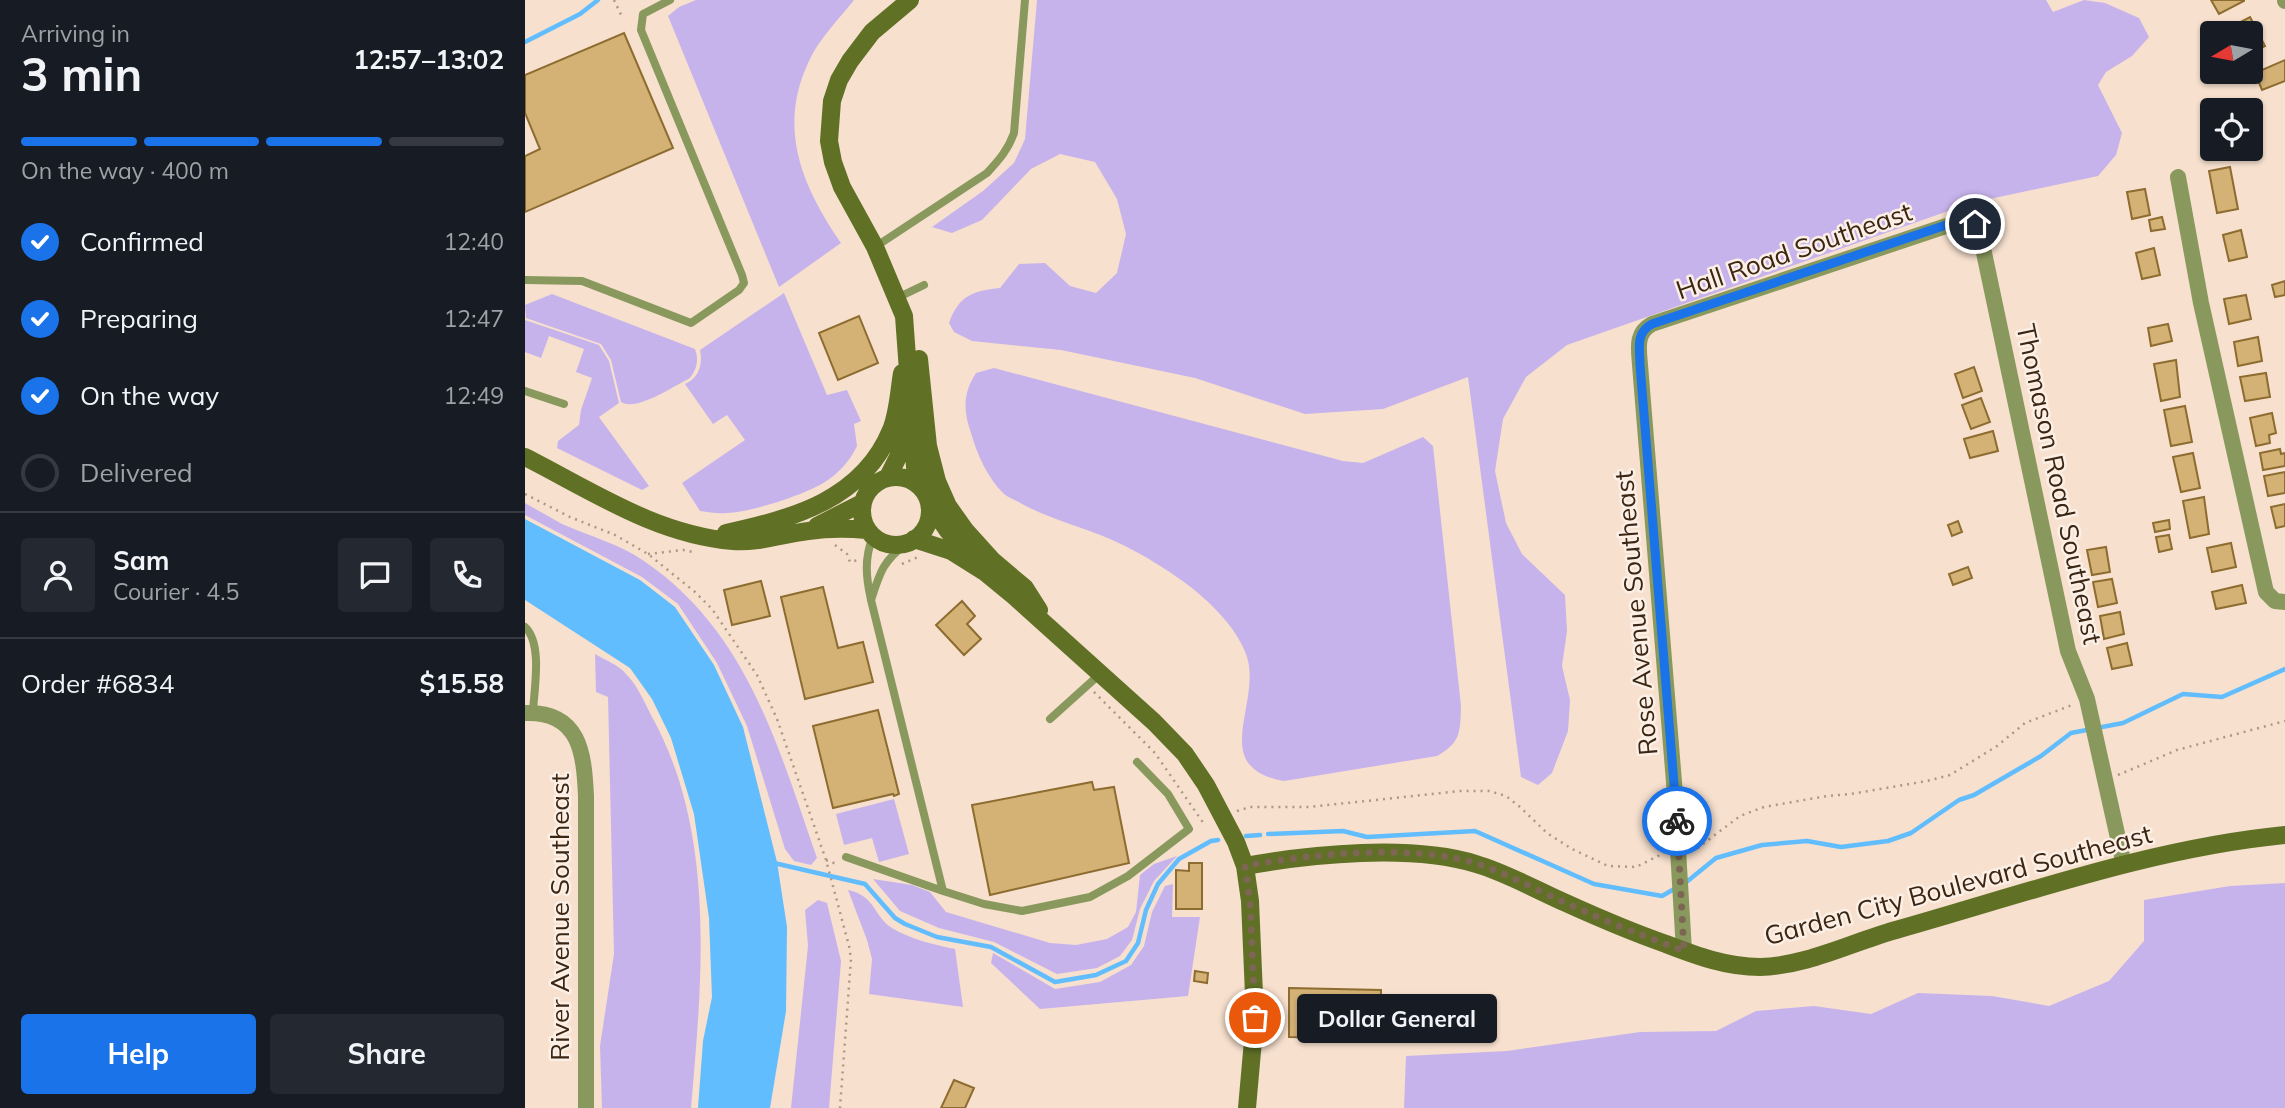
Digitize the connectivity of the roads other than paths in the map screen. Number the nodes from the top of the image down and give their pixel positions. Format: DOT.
graph roads {
  1 [pos="670,0"];
  2 [pos="908,0"];
  3 [pos="1025,0"];
  4 [pos="2178,177"];
  5 [pos="1980,234"];
  6 [pos="875,247"];
  7 [pos="525,280"];
  8 [pos="924,285"];
  9 [pos="897,298"];
  10 [pos="904,316"];
  11 [pos="907,341"];
  12 [pos="1640,355"];
  13 [pos="525,391"];
  14 [pos="564,404"];
  15 [pos="911,414"];
  16 [pos="525,457"];
  17 [pos="888,477"];
  18 [pos="927,499"];
  19 [pos="862,503"];
  20 [pos="807,531"];
  21 [pos="870,533"];
  22 [pos="705,545"];
  23 [pos="915,546"];
  24 [pos="986,573"];
  25 [pos="871,600"];
  26 [pos="2285,603"];
  27 [pos="525,627"];
  28 [pos="1049,627"];
  29 [pos="1094,679"];
  30 [pos="529,712"];
  31 [pos="1050,719"];
  32 [pos="1137,762"];
  33 [pos="2285,835"];
  34 [pos="846,857"];
  35 [pos="2124,865"];
  36 [pos="1245,866"];
  37 [pos="943,891"];
  38 [pos="1684,951"];
  39 [pos="586,1108"];
  40 [pos="1247,1108"];
  1 -- 7 [label="lane"];
  2 -- 6 [label="main road"];
  3 -- 6 [label="lane"];
  4 -- 26 [label="street"];
  5 -- 12 [label="street, Hall Road Southeast"];
  5 -- 35 [label="street, Thomason Road Southeast"];
  6 -- 9 [label="main road"];
  8 -- 9 [label="lane"];
  9 -- 10 [label="main road"];
  10 -- 11 [label="main road"];
  10 -- 28 [label="main road"];
  11 -- 15 [label="main road"];
  11 -- 22 [label="main road"];
  12 -- 38 [label="street, Rose Avenue Southeast"];
  13 -- 14 [label="lane"];
  15 -- 17 [label="main road"];
  15 -- 18 [label="main road"];
  16 -- 22 [label="main road"];
  17 -- 18 [label="main road"];
  17 -- 19 [label="main road"];
  18 -- 23 [label="main road"];
  18 -- 24 [label="main road"];
  19 -- 20 [label="main road"];
  19 -- 21 [label="main road"];
  20 -- 21 [label="main road"];
  20 -- 22 [label="main road"];
  21 -- 23 [label="main road"];
  21 -- 25 [label="lane"];
  23 -- 24 [label="main road"];
  23 -- 25 [label="lane"];
  24 -- 28 [label="main road"];
  25 -- 37 [label="lane"];
  27 -- 30 [label="lane"];
  28 -- 29 [label="main road"];
  29 -- 31 [label="lane"];
  29 -- 36 [label="main road"];
  30 -- 39 [label="street, River Avenue Southeast"];
  32 -- 37 [label="lane"];
  33 -- 35 [label="main road, Garden City Boulevard Southeast"];
  34 -- 37 [label="lane"];
  35 -- 38 [label="main road, Garden City Boulevard Southeast"];
  36 -- 38 [label="main road, Garden City Boulevard Southeast"];
  36 -- 40 [label="main road"];
}
